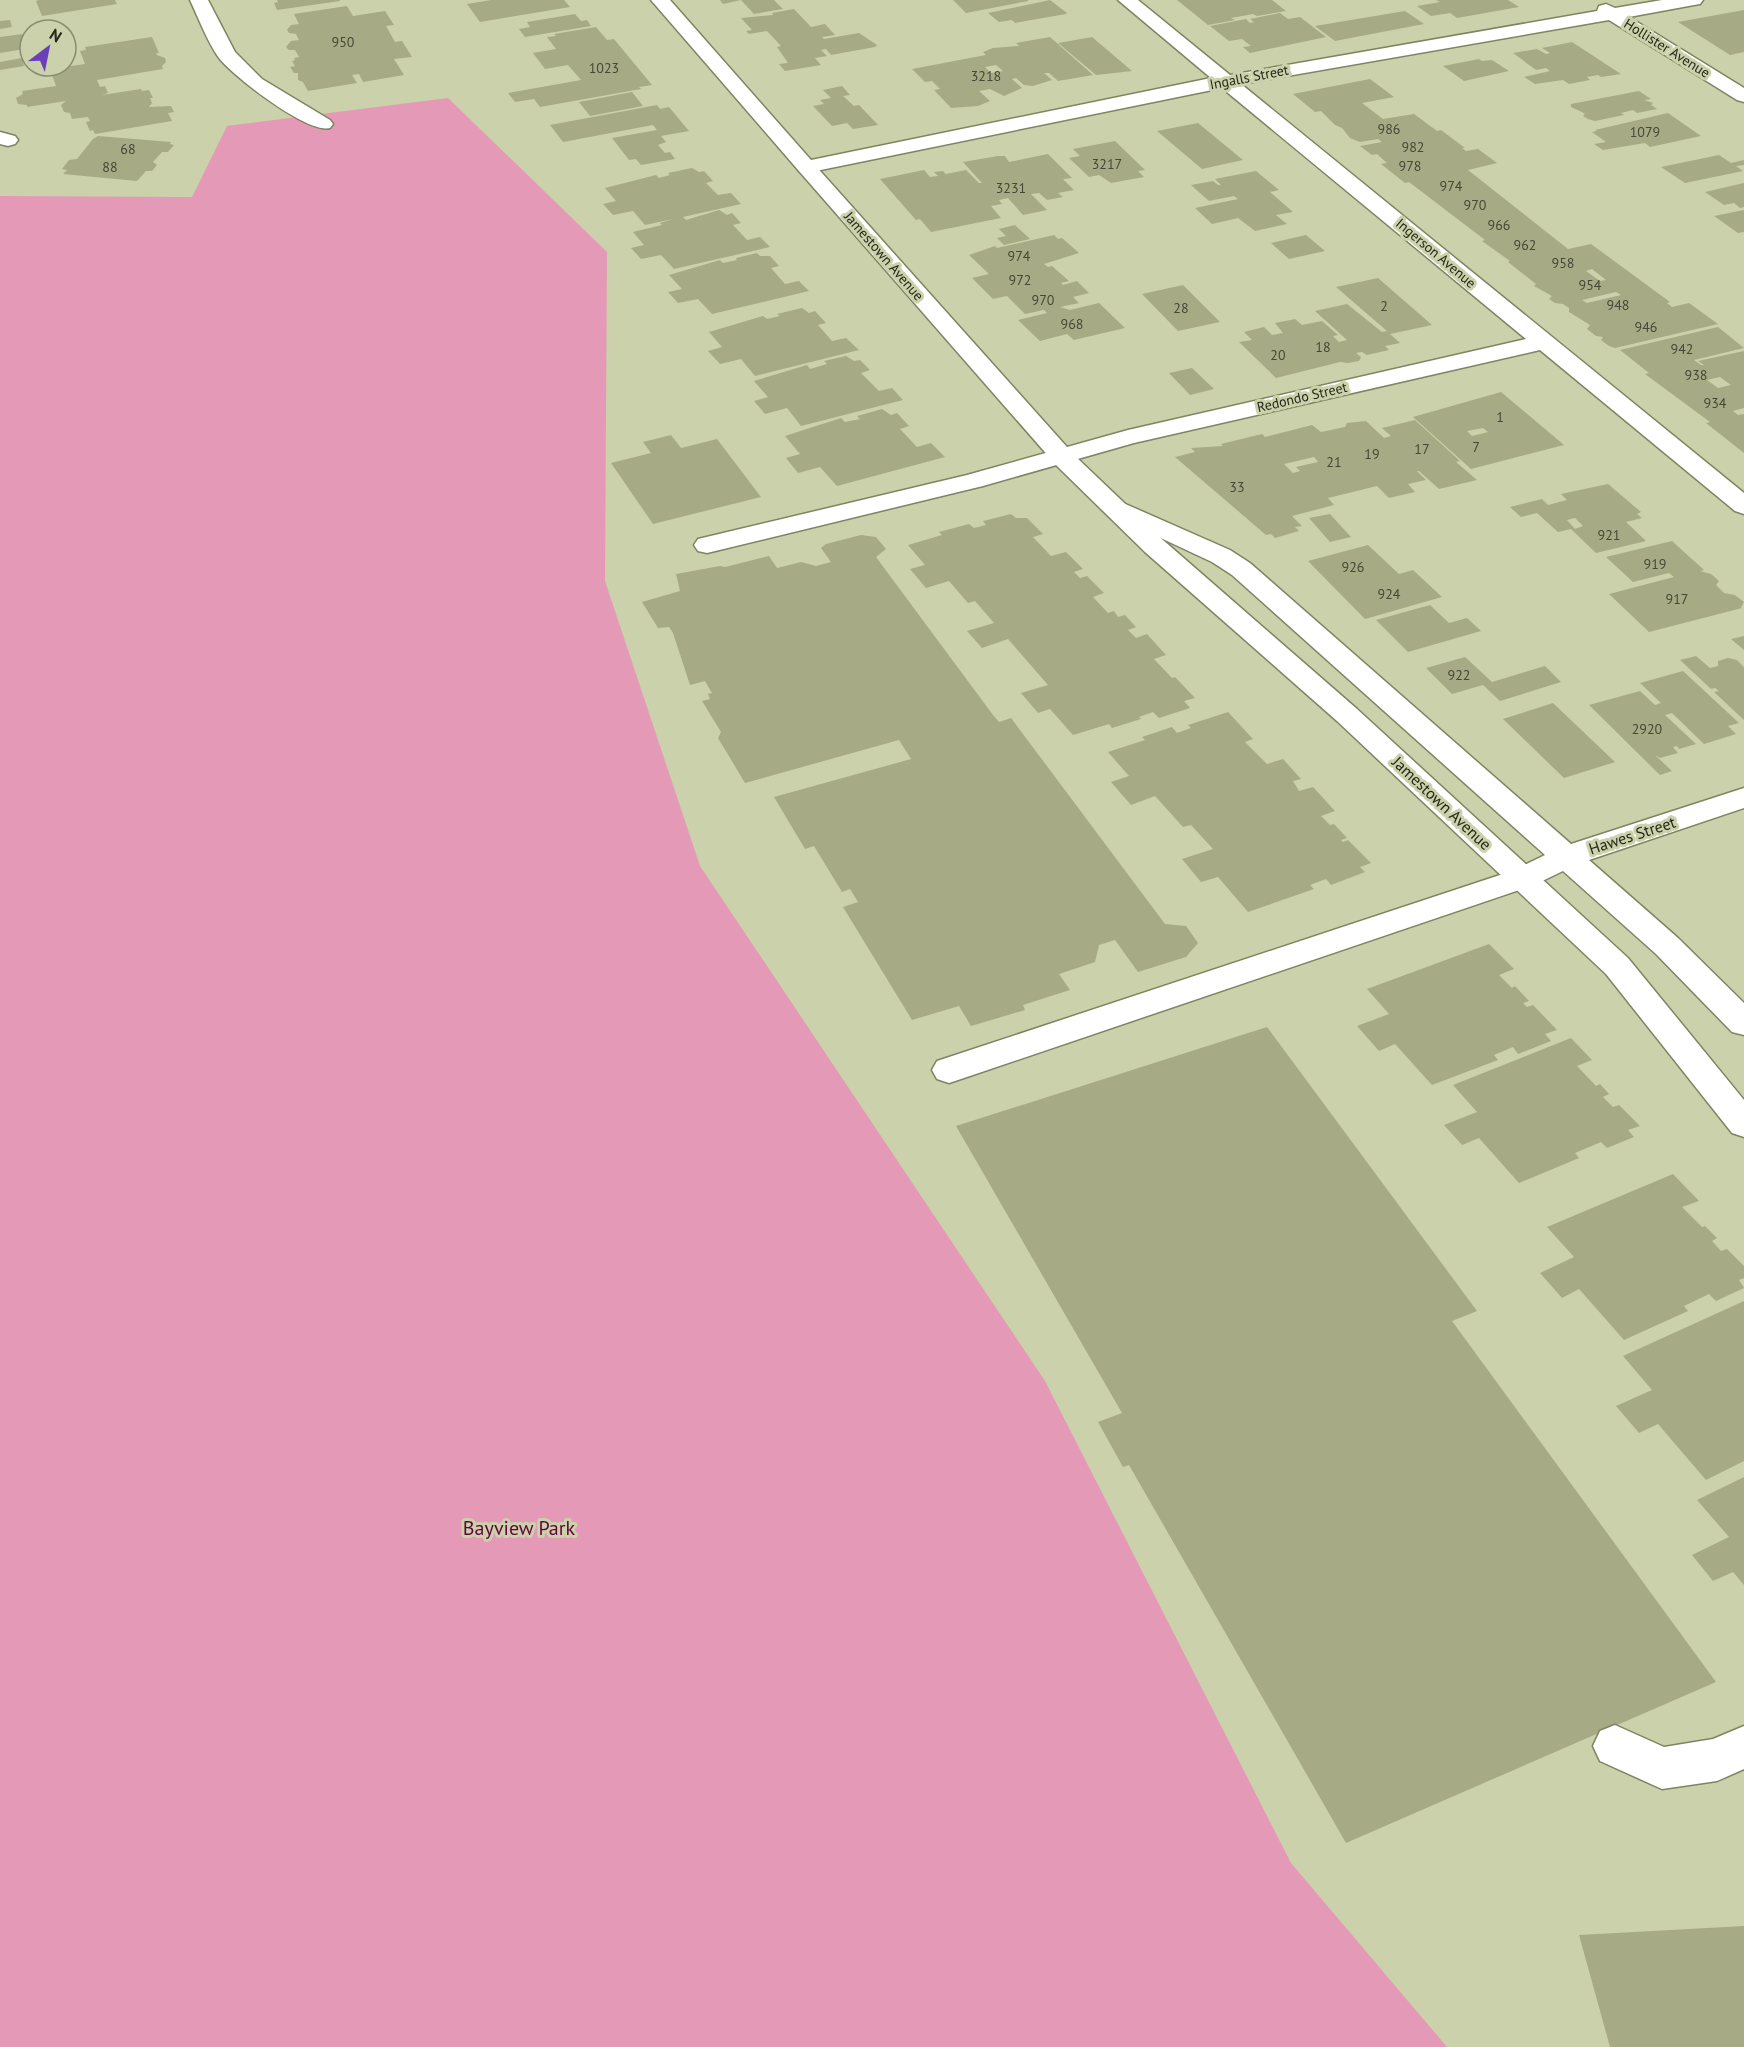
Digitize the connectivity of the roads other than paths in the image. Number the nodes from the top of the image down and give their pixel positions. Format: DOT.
graph roads {
  1 [pos="199,0"];
  2 [pos="660,0"];
  3 [pos="1127,0"];
  4 [pos="1590,0"];
  5 [pos="1694,0"];
  6 [pos="1614,15"];
  7 [pos="1226,81"];
  8 [pos="1744,96"];
  9 [pos="323,124"];
  10 [pos="806,167"];
  11 [pos="1544,342"];
  12 [pos="1061,456"];
  13 [pos="1744,506"];
  14 [pos="1114,507"];
  15 [pos="707,545"];
  16 [pos="1744,798"];
  17 [pos="1566,857"];
  18 [pos="1523,878"];
  19 [pos="1744,1023"];
  20 [pos="949,1070"];
  21 [pos="1744,1124"];
  22 [pos="1615,1746"];
  23 [pos="1744,1747"];
  1 -- 9 [label="street"];
  2 -- 10 [label="street, Jamestown Avenue"];
  3 -- 7 [label="street, Ingerson Avenue"];
  4 -- 6 [label="street, Hollister Avenue"];
  5 -- 6 [label="street, Ingalls Street"];
  6 -- 7 [label="street, Ingalls Street"];
  6 -- 8 [label="street, Hollister Avenue"];
  7 -- 10 [label="street, Ingalls Street"];
  7 -- 11 [label="street, Ingerson Avenue"];
  10 -- 12 [label="street, Jamestown Avenue"];
  11 -- 12 [label="street, Redondo Street"];
  11 -- 13 [label="street, Ingerson Avenue"];
  12 -- 14 [label="street, Jamestown Avenue"];
  12 -- 15 [label="street, Redondo Street"];
  14 -- 17 [label="street, Jamestown Avenue"];
  14 -- 18 [label="street, Jamestown Avenue"];
  16 -- 17 [label="street, Hawes Street"];
  17 -- 18 [label="street, Hawes Street"];
  17 -- 19 [label="street, Jamestown Avenue"];
  18 -- 20 [label="street, Hawes Street"];
  18 -- 21 [label="street, Jamestown Avenue"];
  22 -- 23 [label="street"];
}
